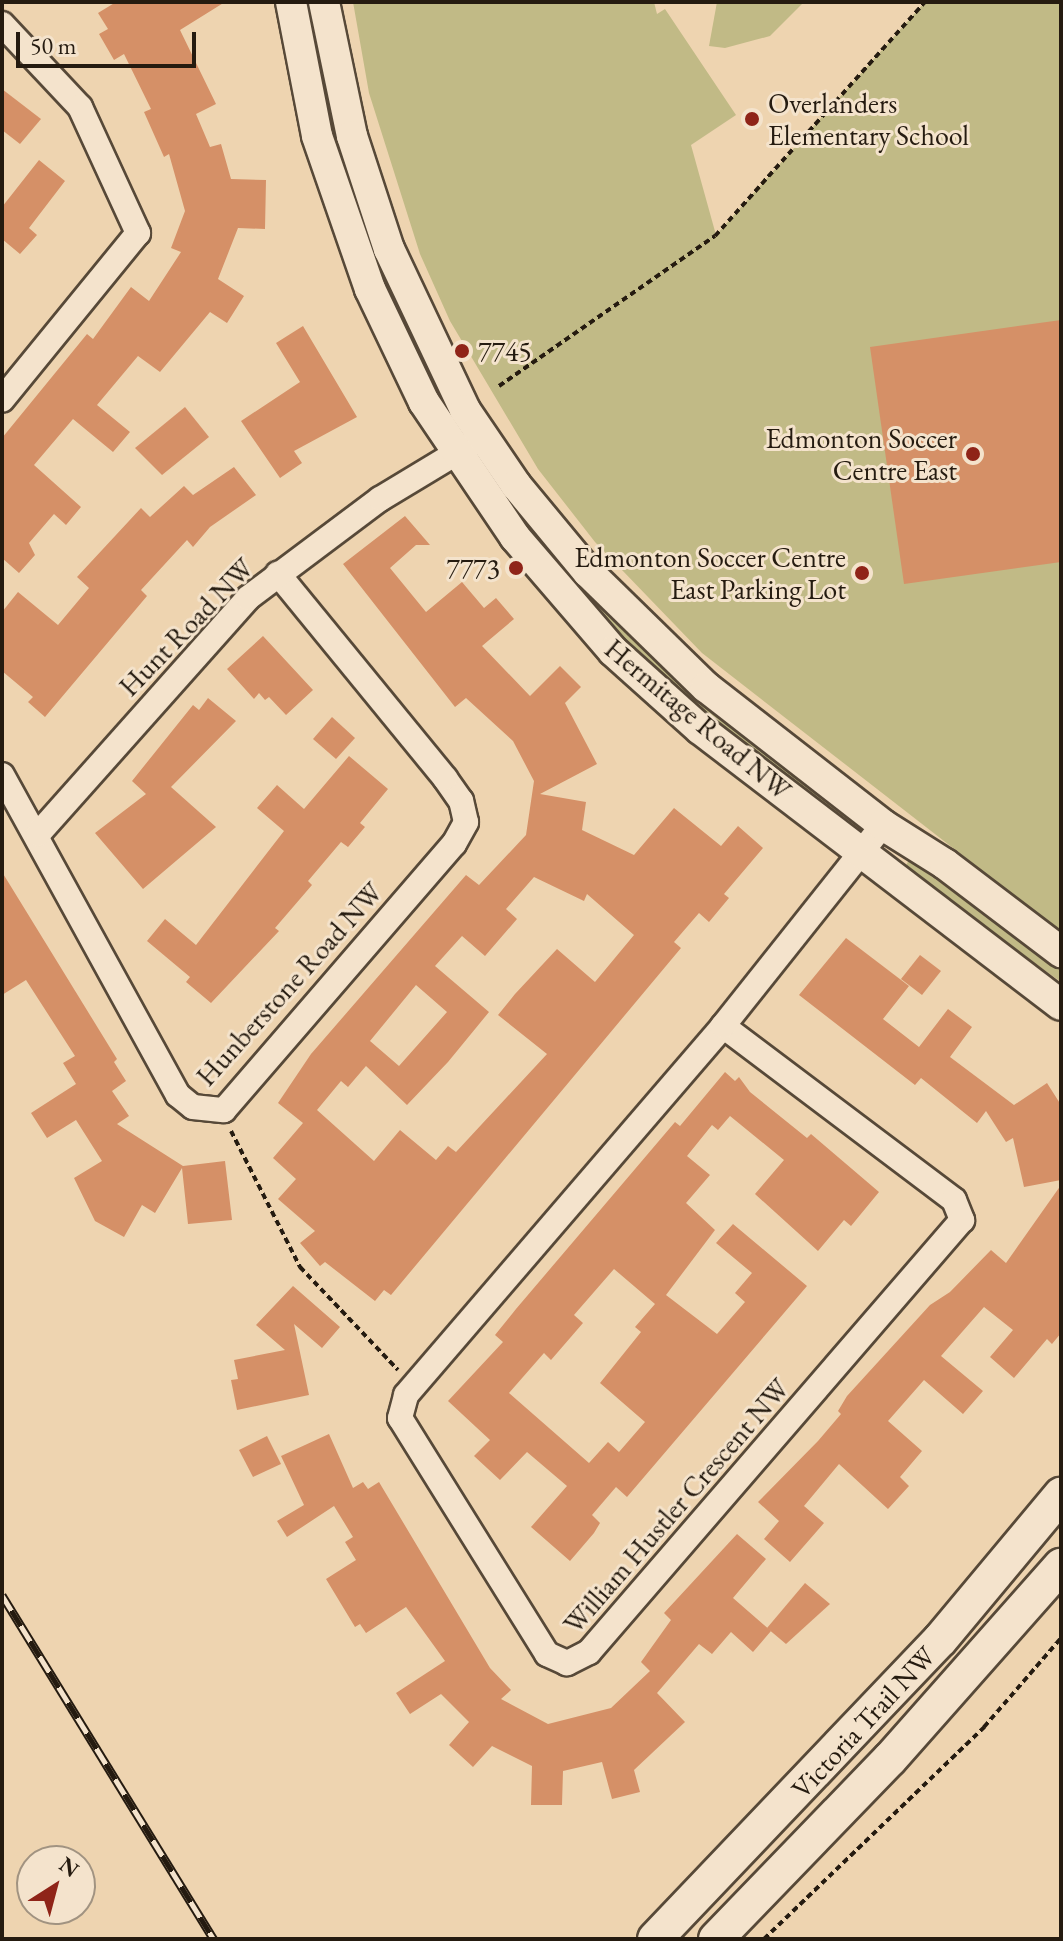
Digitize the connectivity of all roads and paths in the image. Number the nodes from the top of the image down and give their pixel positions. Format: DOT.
graph roads {
  1 [pos="291,2"];
  2 [pos="324,2"];
  3 [pos="925,2"];
  4 [pos="2,24"];
  5 [pos="499,386"];
  6 [pos="2,400"];
  7 [pos="470,444"];
  8 [pos="278,574"];
  9 [pos="2,775"];
  10 [pos="883,825"];
  11 [pos="38,834"];
  12 [pos="861,853"];
  13 [pos="1061,952"];
  14 [pos="1061,1005"];
  15 [pos="723,1026"];
  16 [pos="224,1110"];
  17 [pos="414,1386"];
  18 [pos="1061,1495"];
  19 [pos="1061,1566"];
  20 [pos="1061,1638"];
  21 [pos="655,1939"];
  22 [pos="716,1939"];
  23 [pos="764,1939"];
  1 -- 7 [label="street, Hermitage Road NW"];
  2 -- 7 [label="street, Hermitage Road NW"];
  3 -- 5 [label="path"];
  4 -- 6 [label="street"];
  7 -- 8 [label="street, Hunt Road NW"];
  7 -- 10 [label="street, Hermitage Road NW"];
  7 -- 12 [label="street, Hermitage Road NW"];
  8 -- 11 [label="street, Hunt Road NW"];
  8 -- 16 [label="street, Hunberstone Road NW"];
  9 -- 11 [label="street, Hunberstone Road NW"];
  10 -- 12 [label="street, William Hustler Crescent NW"];
  10 -- 13 [label="street, Hermitage Road NW"];
  11 -- 16 [label="street, Hunberstone Road NW"];
  12 -- 14 [label="street, Hermitage Road NW"];
  12 -- 15 [label="street, William Hustler Crescent NW"];
  15 -- 17 [label="street, William Hustler Crescent NW"];
  15 -- 17 [label="street, William Hustler Crescent NW"];
  16 -- 17 [label="path"];
  18 -- 21 [label="main road, Victoria Trail NW"];
  19 -- 22 [label="main road, Victoria Trail NW"];
  20 -- 23 [label="path"];
}
